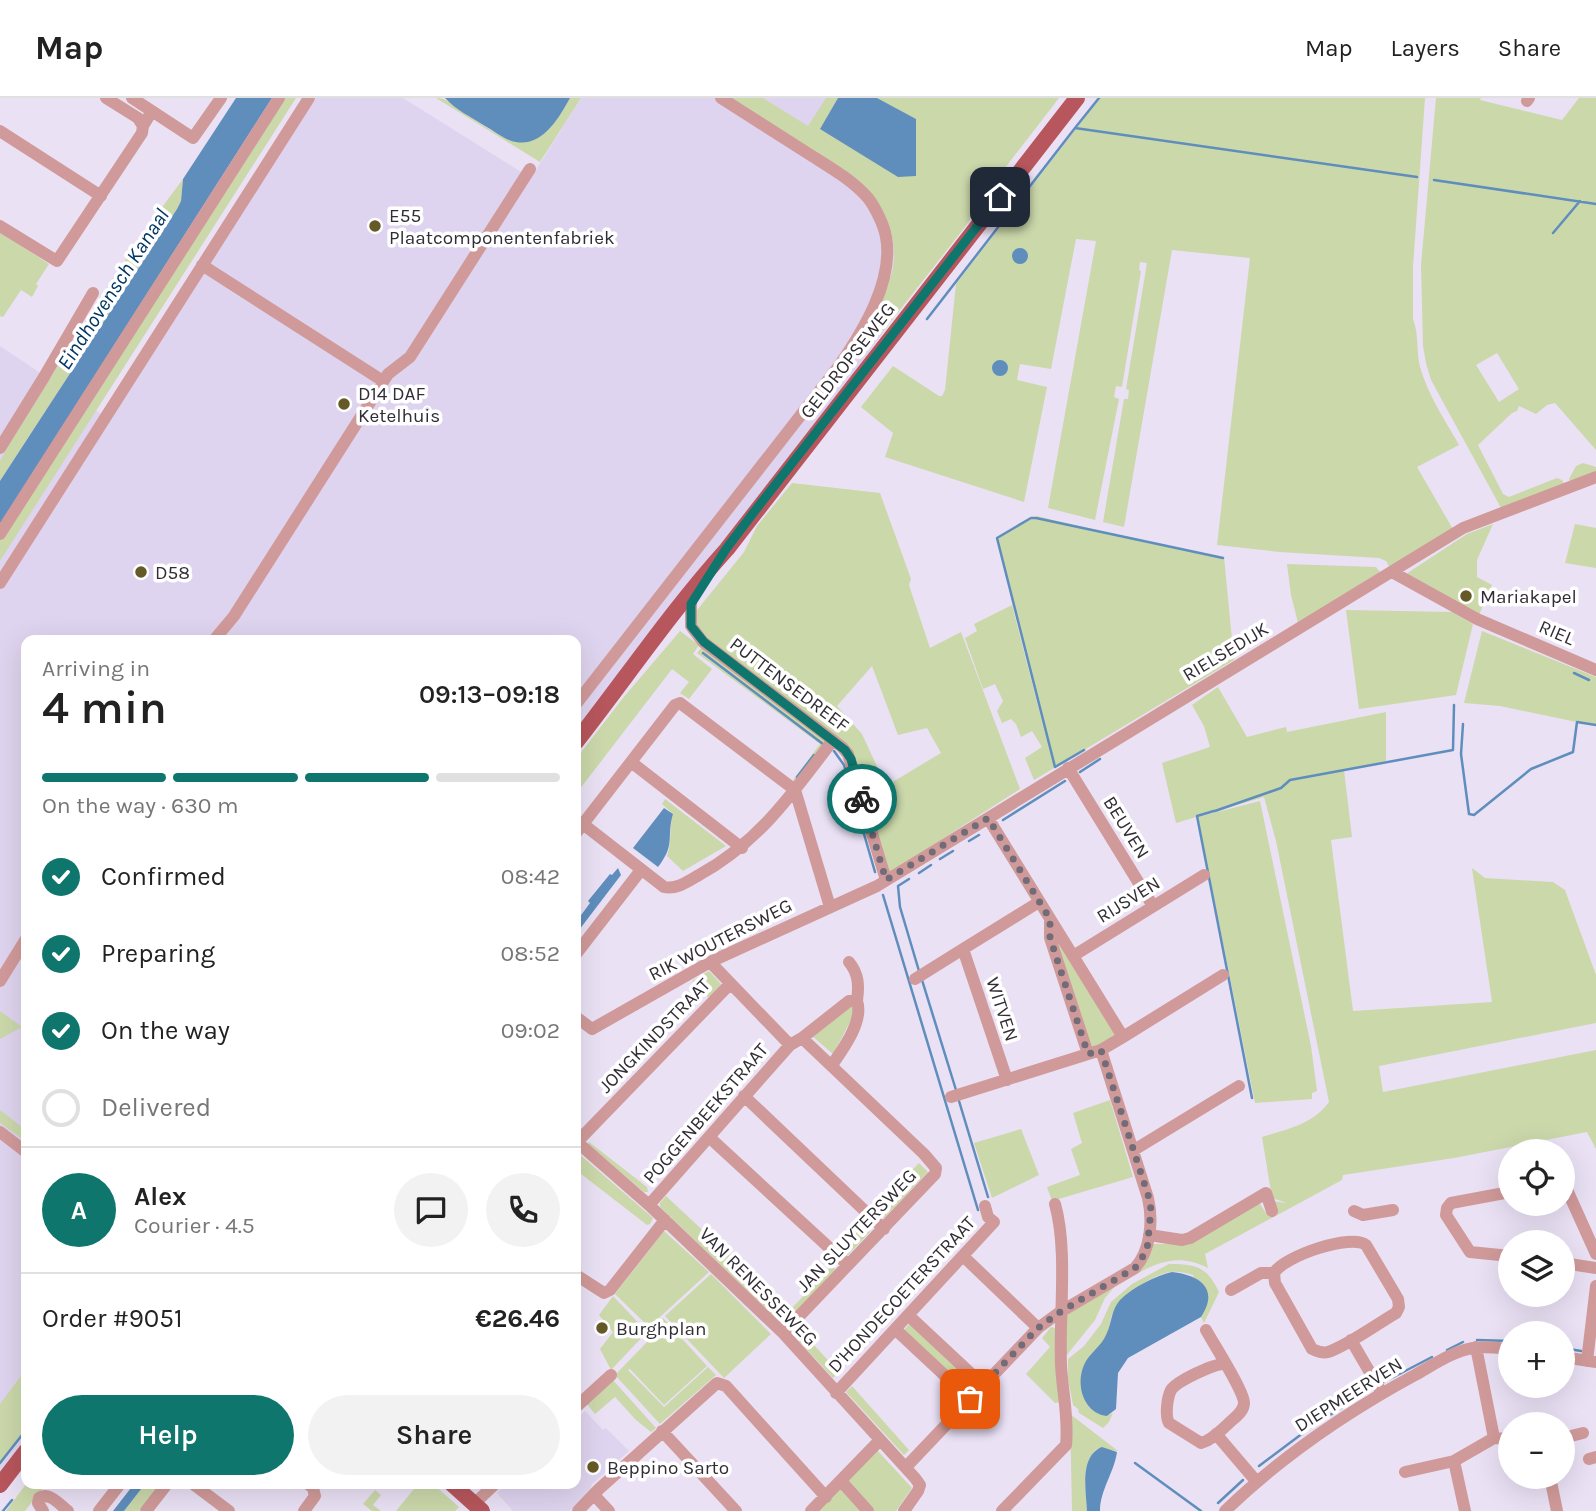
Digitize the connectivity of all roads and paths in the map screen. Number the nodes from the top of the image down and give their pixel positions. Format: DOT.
graph roads {
  1 [pos="106,98"];
  2 [pos="132,98"];
  3 [pos="221,98"];
  4 [pos="279,98"];
  5 [pos="309,98"];
  6 [pos="721,98"];
  7 [pos="1077,98"];
  8 [pos="152,111"];
  9 [pos="143,126"];
  10 [pos="0,131"];
  11 [pos="530,169"];
  12 [pos="101,196"];
  13 [pos="0,226"];
  14 [pos="202,265"];
  15 [pos="93,293"];
  16 [pos="383,382"];
  17 [pos="0,448"];
  18 [pos="1596,477"];
  19 [pos="0,534"];
  20 [pos="726,549"];
  21 [pos="1392,572"];
  22 [pos="0,583"];
  23 [pos="691,604"];
  24 [pos="218,635"];
  25 [pos="1596,670"];
  26 [pos="612,696"];
  27 [pos="581,698"];
  28 [pos="581,736"];
  29 [pos="833,740"];
  30 [pos="631,762"];
  31 [pos="1068,768"];
  32 [pos="796,790"];
  33 [pos="988,818"];
  34 [pos="581,826"];
  35 [pos="581,830"];
  36 [pos="742,848"];
  37 [pos="641,870"];
  38 [pos="1204,875"];
  39 [pos="886,880"];
  40 [pos="1038,902"];
  41 [pos="830,906"];
  42 [pos="1153,906"];
  43 [pos="1050,919"];
  44 [pos="21,947"];
  45 [pos="581,948"];
  46 [pos="963,949"];
  47 [pos="1073,956"];
  48 [pos="710,962"];
  49 [pos="849,962"];
  50 [pos="1223,975"];
  51 [pos="915,979"];
  52 [pos="0,981"];
  53 [pos="730,984"];
  54 [pos="857,1001"];
  55 [pos="581,1021"];
  56 [pos="1123,1037"];
  57 [pos="802,1038"];
  58 [pos="790,1045"];
  59 [pos="1095,1052"];
  60 [pos="832,1065"];
  61 [pos="1006,1080"];
  62 [pos="1239,1086"];
  63 [pos="744,1096"];
  64 [pos="951,1097"];
  65 [pos="0,1132"];
  66 [pos="581,1137"];
  67 [pos="709,1137"];
  68 [pos="581,1146"];
  69 [pos="21,1148"];
  70 [pos="1134,1150"];
  71 [pos="1498,1194"];
  72 [pos="1055,1204"];
  73 [pos="649,1205"];
  74 [pos="985,1206"];
  75 [pos="1575,1208"];
  76 [pos="1393,1210"];
  77 [pos="1272,1211"];
  78 [pos="664,1220"];
  79 [pos="884,1229"];
  80 [pos="1149,1236"];
  81 [pos="1361,1240"];
  82 [pos="1596,1254"];
  83 [pos="1498,1255"];
  84 [pos="963,1256"];
  85 [pos="848,1265"];
  86 [pos="1575,1265"];
  87 [pos="1596,1268"];
  88 [pos="1275,1273"];
  89 [pos="581,1279"];
  90 [pos="1596,1286"];
  91 [pos="1231,1290"];
  92 [pos="1060,1312"];
  93 [pos="908,1315"];
  94 [pos="1038,1328"];
  95 [pos="895,1329"];
  96 [pos="1206,1329"];
  97 [pos="783,1333"];
  98 [pos="1351,1340"];
  99 [pos="1476,1348"];
  100 [pos="1498,1349"];
  101 [pos="1592,1361"];
  102 [pos="1225,1364"];
  103 [pos="611,1374"];
  104 [pos="983,1385"];
  105 [pos="836,1393"];
  106 [pos="1382,1393"];
  107 [pos="970,1399"];
  108 [pos="581,1402"];
  109 [pos="662,1431"];
  110 [pos="1583,1433"];
  111 [pos="1216,1434"];
  112 [pos="1575,1435"];
  113 [pos="1494,1438"];
  114 [pos="1498,1438"];
  115 [pos="880,1440"];
  116 [pos="21,1458"];
  117 [pos="1454,1461"];
  118 [pos="905,1467"];
  119 [pos="1405,1472"];
  120 [pos="841,1481"];
  121 [pos="1256,1481"];
  122 [pos="0,1485"];
  123 [pos="116,1489"];
  124 [pos="163,1489"];
  125 [pos="200,1489"];
  126 [pos="312,1489"];
  127 [pos="458,1489"];
  128 [pos="491,1489"];
  129 [pos="1552,1489"];
  130 [pos="595,1496"];
  131 [pos="825,1497"];
  132 [pos="478,1507"];
  133 [pos="43,1511"];
  134 [pos="68,1511"];
  135 [pos="99,1511"];
  136 [pos="146,1511"];
  137 [pos="229,1511"];
  138 [pos="304,1511"];
  139 [pos="579,1511"];
  140 [pos="609,1511"];
  141 [pos="736,1511"];
  142 [pos="811,1511"];
  143 [pos="868,1511"];
  144 [pos="904,1511"];
  145 [pos="1002,1511"];
  146 [pos="1225,1511"];
  147 [pos="1465,1511"];
  148 [pos="1557,1511"];
  1 -- 9 [label="street"];
  2 -- 8 [label="street"];
  3 -- 8 [label="street"];
  4 -- 19 [label="street"];
  5 -- 14 [label="street"];
  6 -- 27 [label="street"];
  7 -- 20 [label="main road, GELDROPSEWEG"];
  8 -- 9 [label="street"];
  9 -- 12 [label="street"];
  10 -- 12 [label="street"];
  11 -- 16 [label="street"];
  12 -- 13 [label="street"];
  14 -- 16 [label="street"];
  14 -- 22 [label="street"];
  15 -- 17 [label="street"];
  16 -- 24 [label="street"];
  18 -- 21 [label="street, RIELSEDIJK"];
  20 -- 23 [label="main road, GELDROPSEWEG"];
  20 -- 26 [label="main road, GELDROPSEWEG"];
  21 -- 25 [label="street, RIEL"];
  21 -- 31 [label="street, RIELSEDIJK"];
  23 -- 26 [label="main road, GELDROPSEWEG"];
  23 -- 29 [label="street, PUTTENSEDREEF"];
  26 -- 28 [label="main road, GELDROPSEWEG"];
  29 -- 32 [label="street"];
  29 -- 39 [label="street, PUTTENSEDREEF"];
  30 -- 32 [label="street"];
  30 -- 34 [label="street"];
  30 -- 36 [label="street"];
  31 -- 33 [label="street, RIELSEDIJK"];
  31 -- 42 [label="street, BEUVEN"];
  32 -- 36 [label="street"];
  32 -- 41 [label="street"];
  33 -- 39 [label="street, RIELSEDIJK"];
  33 -- 40 [label="street"];
  35 -- 37 [label="street"];
  36 -- 37 [label="street"];
  37 -- 45 [label="street"];
  38 -- 42 [label="street, RIJSVEN"];
  39 -- 41 [label="street, RIK WOUTERSWEG"];
  40 -- 43 [label="street"];
  40 -- 46 [label="street"];
  41 -- 48 [label="street, RIK WOUTERSWEG"];
  42 -- 47 [label="street, RIJSVEN"];
  43 -- 47 [label="street"];
  43 -- 59 [label="street"];
  44 -- 52 [label="street"];
  46 -- 51 [label="street"];
  46 -- 61 [label="street, WITVEN"];
  47 -- 56 [label="street"];
  48 -- 53 [label="street"];
  48 -- 55 [label="street, RIK WOUTERSWEG"];
  49 -- 54 [label="street"];
  50 -- 56 [label="street"];
  53 -- 58 [label="street"];
  53 -- 66 [label="street, JONGKINDSTRAAT"];
  54 -- 57 [label="street"];
  54 -- 60 [label="street"];
  56 -- 59 [label="street"];
  57 -- 58 [label="street"];
  57 -- 60 [label="street, JAN SLUYTERSWEG"];
  58 -- 63 [label="street, POGGENBEEKSTRAAT"];
  59 -- 61 [label="street"];
  59 -- 70 [label="street"];
  60 -- 79 [label="street, JAN SLUYTERSWEG"];
  61 -- 64 [label="street"];
  62 -- 70 [label="street"];
  63 -- 67 [label="street, POGGENBEEKSTRAAT"];
  63 -- 79 [label="street"];
  65 -- 69 [label="street"];
  67 -- 73 [label="street, POGGENBEEKSTRAAT"];
  67 -- 85 [label="street"];
  68 -- 73 [label="street, VAN RENESSEWEG"];
  70 -- 80 [label="street"];
  71 -- 83 [label="street"];
  72 -- 92 [label="street"];
  73 -- 78 [label="street, VAN RENESSEWEG"];
  74 -- 84 [label="street, D'HONDECOETERSTRAAT"];
  75 -- 82 [label="street"];
  76 -- 81 [label="street"];
  77 -- 80 [label="street"];
  78 -- 89 [label="street"];
  78 -- 97 [label="street, VAN RENESSEWEG"];
  79 -- 85 [label="street, JAN SLUYTERSWEG"];
  80 -- 92 [label="street"];
  81 -- 88 [label="street"];
  81 -- 98 [label="street"];
  84 -- 93 [label="street, D'HONDECOETERSTRAAT"];
  84 -- 94 [label="street"];
  85 -- 97 [label="street, JAN SLUYTERSWEG"];
  86 -- 87 [label="street"];
  88 -- 91 [label="street"];
  88 -- 98 [label="street"];
  90 -- 101 [label="street"];
  92 -- 94 [label="street"];
  92 -- 145 [label="street"];
  93 -- 95 [label="street, D'HONDECOETERSTRAAT"];
  93 -- 104 [label="street"];
  94 -- 104 [label="street"];
  95 -- 105 [label="street, D'HONDECOETERSTRAAT"];
  95 -- 107 [label="street"];
  96 -- 102 [label="street"];
  97 -- 105 [label="street, VAN RENESSEWEG"];
  98 -- 106 [label="street"];
  99 -- 100 [label="street, DIEPMEERVEN"];
  99 -- 106 [label="street, DIEPMEERVEN"];
  99 -- 113 [label="street"];
  102 -- 111 [label="street"];
  102 -- 111 [label="street"];
  103 -- 108 [label="street"];
  104 -- 107 [label="street"];
  105 -- 115 [label="street, VAN RENESSEWEG"];
  106 -- 121 [label="street, DIEPMEERVEN"];
  107 -- 118 [label="street"];
  109 -- 130 [label="street"];
  109 -- 131 [label="street"];
  109 -- 141 [label="street"];
  110 -- 112 [label="street"];
  111 -- 121 [label="street"];
  113 -- 114 [label="street"];
  113 -- 117 [label="street"];
  115 -- 118 [label="street, VAN RENESSEWEG"];
  115 -- 120 [label="street"];
  116 -- 122 [label="main road"];
  117 -- 119 [label="street"];
  117 -- 147 [label="street"];
  118 -- 144 [label="street"];
  120 -- 131 [label="street"];
  120 -- 143 [label="street"];
  121 -- 146 [label="street, DIEPMEERVEN"];
  123 -- 135 [label="street"];
  124 -- 136 [label="street"];
  125 -- 137 [label="street"];
  126 -- 138 [label="street"];
  127 -- 132 [label="main road"];
  128 -- 132 [label="street"];
  129 -- 148 [label="street"];
  130 -- 139 [label="street"];
  130 -- 140 [label="street"];
  131 -- 142 [label="street"];
  133 -- 134 [label="street"];
}
